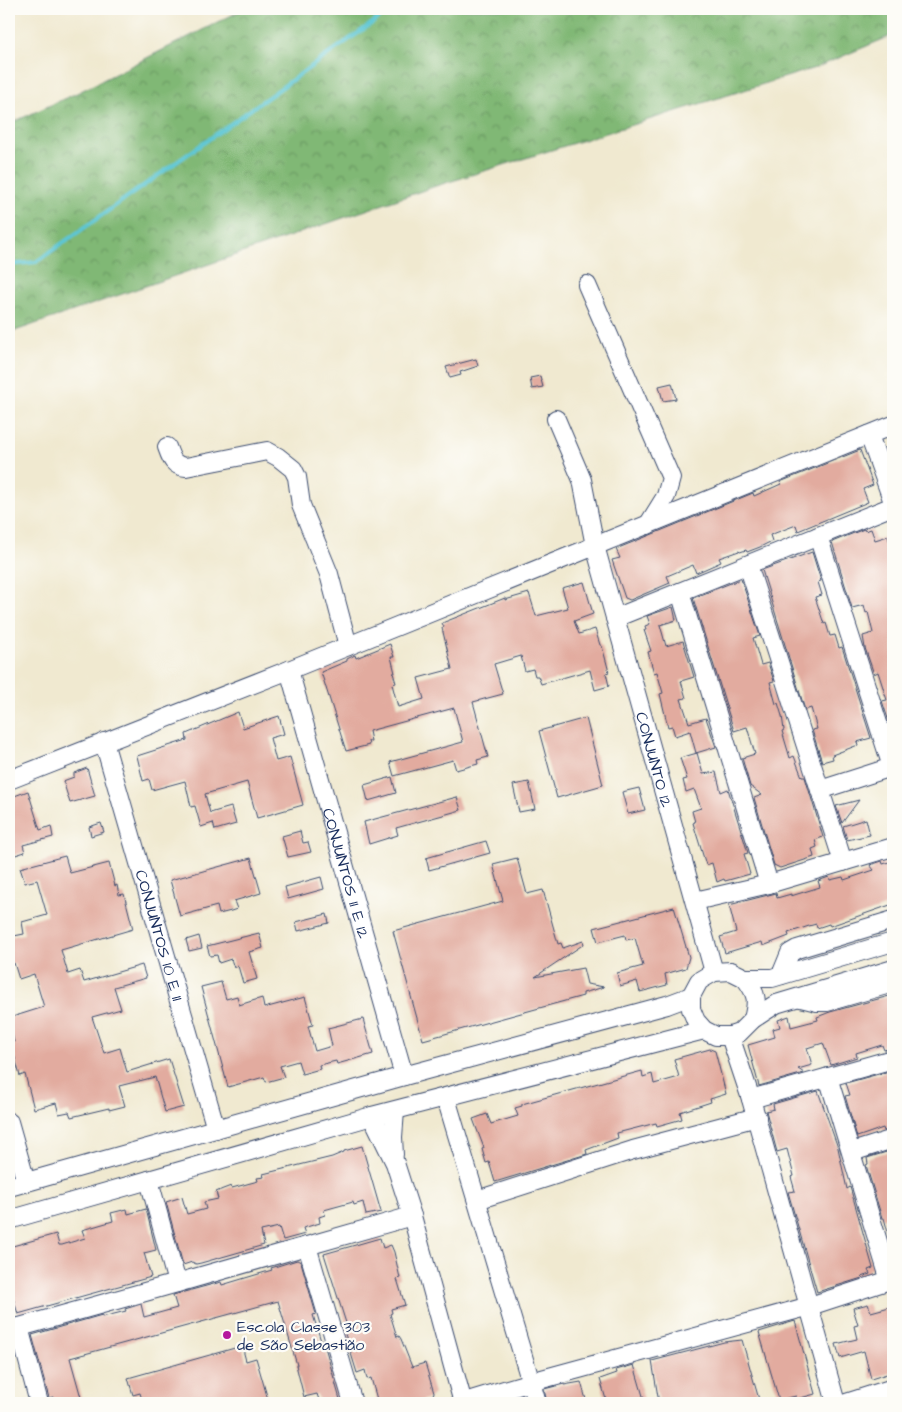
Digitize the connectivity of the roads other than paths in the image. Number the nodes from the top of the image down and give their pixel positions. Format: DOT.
graph roads {
  1 [pos="587,285"];
  2 [pos="556,419"];
  3 [pos="893,425"];
  4 [pos="869,435"];
  5 [pos="167,447"];
  6 [pos="893,504"];
  7 [pos="648,525"];
  8 [pos="818,536"];
  9 [pos="595,546"];
  10 [pos="748,565"];
  11 [pos="680,592"];
  12 [pos="615,618"];
  13 [pos="348,646"];
  14 [pos="289,670"];
  15 [pos="104,742"];
  16 [pos="893,768"];
  17 [pos="9,780"];
  18 [pos="820,790"];
  19 [pos="893,847"];
  20 [pos="843,862"];
  21 [pos="769,884"];
  22 [pos="695,901"];
  23 [pos="893,920"];
  24 [pos="893,942"];
  25 [pos="893,969"];
  26 [pos="714,972"];
  27 [pos="781,975"];
  28 [pos="745,978"];
  29 [pos="893,983"];
  30 [pos="691,996"];
  31 [pos="798,996"];
  32 [pos="753,1019"];
  33 [pos="704,1030"];
  34 [pos="730,1036"];
  35 [pos="893,1059"];
  36 [pos="404,1076"];
  37 [pos="828,1077"];
  38 [pos="446,1098"];
  39 [pos="751,1099"];
  40 [pos="394,1111"];
  41 [pos="372,1116"];
  42 [pos="756,1117"];
  43 [pos="9,1122"];
  44 [pos="216,1129"];
  45 [pos="893,1139"];
  46 [pos="852,1152"];
  47 [pos="395,1163"];
  48 [pos="91,1164"];
  49 [pos="149,1180"];
  50 [pos="26,1182"];
  51 [pos="9,1187"];
  52 [pos="93,1195"];
  53 [pos="477,1200"];
  54 [pos="412,1216"];
  55 [pos="9,1220"];
  56 [pos="307,1246"];
  57 [pos="892,1280"];
  58 [pos="177,1283"];
  59 [pos="810,1306"];
  60 [pos="14,1328"];
  61 [pos="531,1382"];
  62 [pos="893,1388"];
  63 [pos="39,1403"];
  64 [pos="354,1403"];
  65 [pos="462,1403"];
  66 [pos="538,1403"];
  67 [pos="836,1403"];
  68 [pos="846,1403"];
  1 -- 7 [label="street"];
  2 -- 9 [label="street, CONJUNTO 12"];
  3 -- 4 [label="street"];
  4 -- 6 [label="street"];
  4 -- 7 [label="street"];
  5 -- 13 [label="street"];
  6 -- 8 [label="street"];
  7 -- 9 [label="street"];
  8 -- 10 [label="street"];
  8 -- 16 [label="street"];
  9 -- 12 [label="street, CONJUNTO 12"];
  9 -- 13 [label="street"];
  10 -- 11 [label="street"];
  10 -- 18 [label="street"];
  11 -- 12 [label="street"];
  11 -- 21 [label="street"];
  12 -- 22 [label="street, CONJUNTO 12"];
  13 -- 14 [label="street"];
  14 -- 15 [label="street"];
  14 -- 36 [label="street, CONJUNTOS 11 E 12"];
  15 -- 17 [label="street"];
  15 -- 44 [label="street, CONJUNTOS 10 E 11"];
  16 -- 18 [label="street"];
  18 -- 20 [label="street"];
  19 -- 20 [label="street"];
  20 -- 21 [label="street"];
  21 -- 22 [label="street"];
  22 -- 26 [label="street, CONJUNTO 12"];
  23 -- 27 [label="street"];
  24 -- 27 [label="street"];
  25 -- 31 [label="street"];
  26 -- 28 [label="street"];
  26 -- 30 [label="street"];
  27 -- 28 [label="street"];
  28 -- 32 [label="street"];
  29 -- 31 [label="street"];
  30 -- 33 [label="street"];
  30 -- 36 [label="street"];
  31 -- 32 [label="street"];
  32 -- 34 [label="street"];
  33 -- 34 [label="street"];
  33 -- 38 [label="street"];
  34 -- 39 [label="street"];
  35 -- 37 [label="street"];
  36 -- 44 [label="street"];
  37 -- 39 [label="street"];
  37 -- 46 [label="street"];
  38 -- 40 [label="street"];
  38 -- 53 [label="street"];
  39 -- 42 [label="street"];
  40 -- 41 [label="street"];
  40 -- 47 [label="street"];
  41 -- 47 [label="street"];
  41 -- 49 [label="street"];
  42 -- 53 [label="street"];
  42 -- 59 [label="street"];
  43 -- 50 [label="street"];
  44 -- 48 [label="street"];
  45 -- 46 [label="street"];
  46 -- 57 [label="street"];
  47 -- 54 [label="street"];
  48 -- 50 [label="street"];
  48 -- 52 [label="street"];
  49 -- 52 [label="street"];
  49 -- 58 [label="street"];
  50 -- 51 [label="street"];
  52 -- 55 [label="street"];
  53 -- 61 [label="street"];
  54 -- 56 [label="street"];
  54 -- 65 [label="street"];
  56 -- 58 [label="street"];
  56 -- 64 [label="street"];
  57 -- 59 [label="street"];
  58 -- 60 [label="street"];
  59 -- 61 [label="street"];
  59 -- 67 [label="street"];
  60 -- 63 [label="street"];
  61 -- 65 [label="street"];
  61 -- 66 [label="street"];
  62 -- 68 [label="street"];
}
